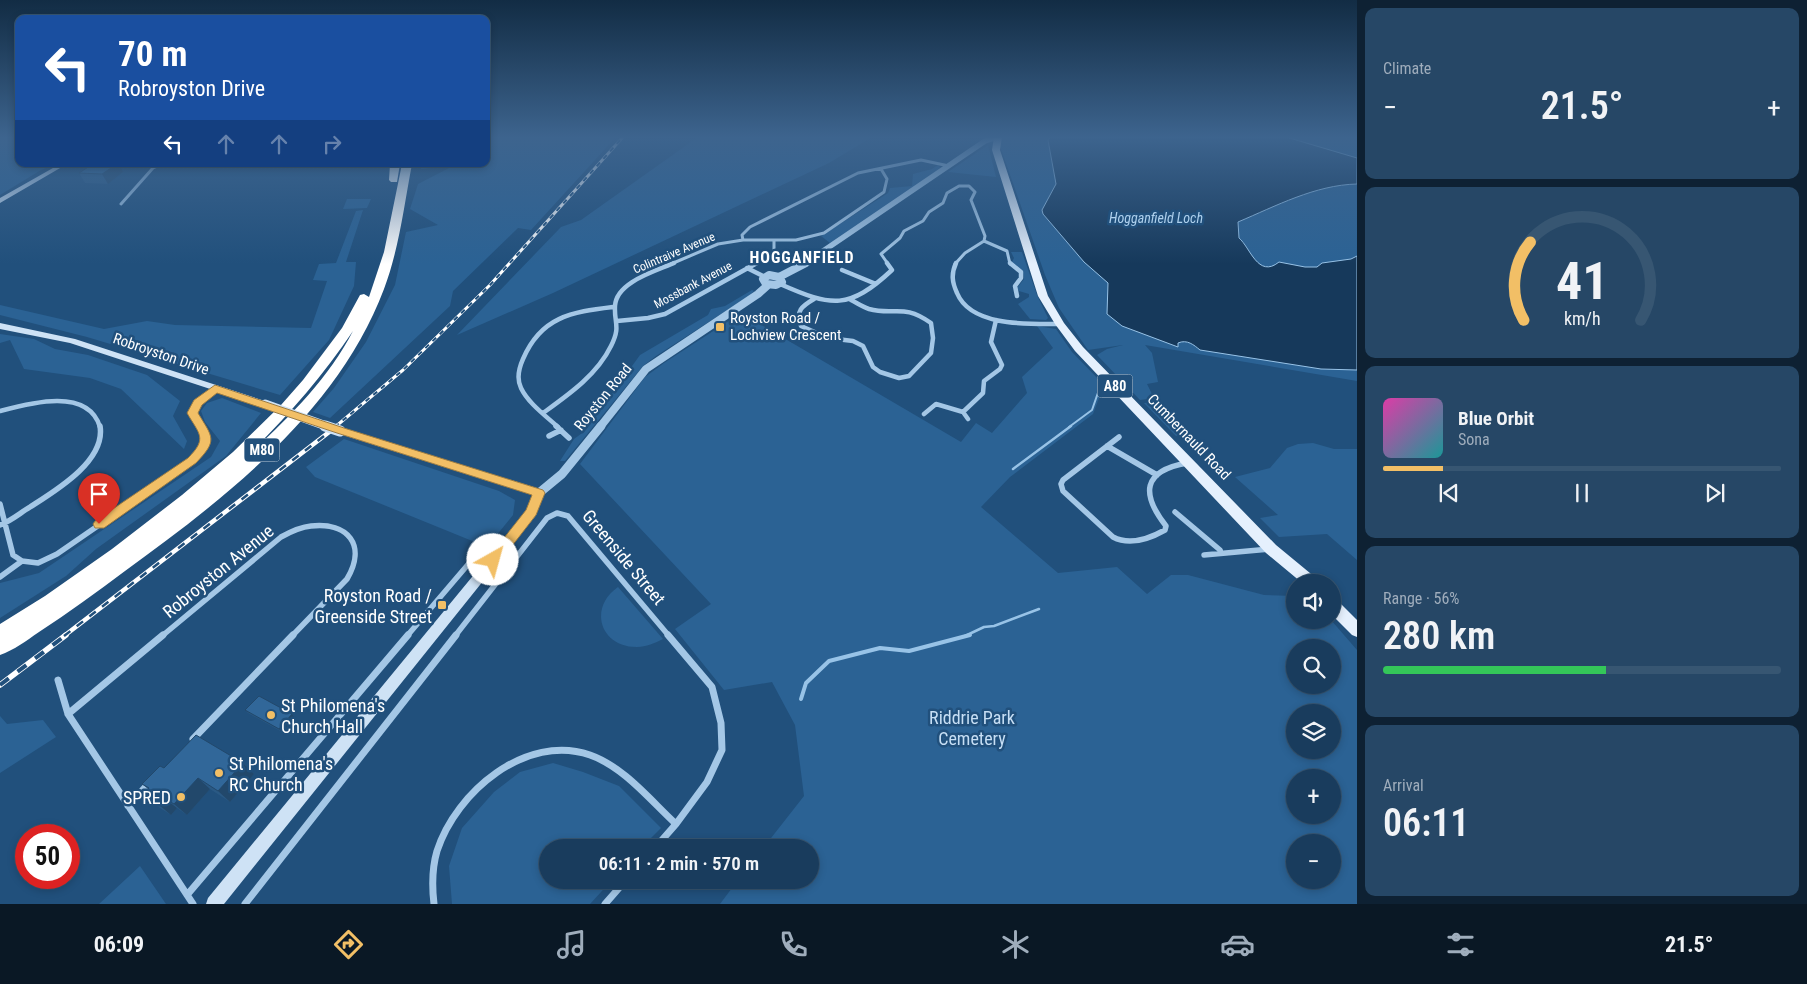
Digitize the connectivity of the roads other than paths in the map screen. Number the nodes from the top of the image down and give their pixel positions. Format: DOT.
graph roads {
  1 [pos="37,179"];
  2 [pos="142,179"];
  3 [pos="394,179"];
  4 [pos="404,179"];
  5 [pos="846,179"];
  6 [pos="888,179"];
  7 [pos="930,179"];
  8 [pos="1006,179"];
  9 [pos="0,201"];
  10 [pos="122,204"];
  11 [pos="743,240"];
  12 [pos="774,240"];
  13 [pos="984,241"];
  14 [pos="747,268"];
  15 [pos="842,270"];
  16 [pos="779,280"];
  17 [pos="767,281"];
  18 [pos="876,284"];
  19 [pos="1017,296"];
  20 [pos="814,299"];
  21 [pos="851,300"];
  22 [pos="613,307"];
  23 [pos="996,320"];
  24 [pos="617,321"];
  25 [pos="1060,324"];
  26 [pos="0,326"];
  27 [pos="215,388"];
  28 [pos="0,411"];
  29 [pos="963,412"];
  30 [pos="543,413"];
  31 [pos="924,414"];
  32 [pos="968,419"];
  33 [pos="560,430"];
  34 [pos="549,436"];
  35 [pos="1119,437"];
  36 [pos="569,438"];
  37 [pos="1107,446"];
  38 [pos="1190,462"];
  39 [pos="1157,476"];
  40 [pos="539,493"];
  41 [pos="0,504"];
  42 [pos="1175,512"];
  43 [pos="3,524"];
  44 [pos="1271,549"];
  45 [pos="1220,550"];
  46 [pos="1204,554"];
  47 [pos="493,560"];
  48 [pos="22,561"];
  49 [pos="1301,574"];
  50 [pos="0,577"];
  51 [pos="1341,613"];
  52 [pos="1357,630"];
  53 [pos="0,634"];
  54 [pos="0,647"];
  55 [pos="58,680"];
  56 [pos="68,714"];
  57 [pos="189,742"];
  58 [pos="155,778"];
  59 [pos="128,806"];
  60 [pos="676,824"];
  61 [pos="663,839"];
  62 [pos="618,889"];
  63 [pos="187,895"];
  64 [pos="193,904"];
  65 [pos="214,904"];
  66 [pos="245,904"];
  67 [pos="434,904"];
  68 [pos="605,904"];
  1 -- 9 [label="main road"];
  2 -- 10 [label="street"];
  3 -- 53 [label="highway, M80"];
  4 -- 54 [label="highway, M80"];
  5 -- 11 [label="street"];
  6 -- 12 [label="street, Colintraive Avenue"];
  7 -- 16 [label="street"];
  8 -- 25 [label="main road, Cumbernauld Road / A80"];
  11 -- 12 [label="street, Colintraive Avenue"];
  11 -- 22 [label="street, Colintraive Avenue"];
  12 -- 14 [label="street, Mossbank Avenue"];
  13 -- 18 [label="street"];
  13 -- 19 [label="street"];
  13 -- 23 [label="street"];
  14 -- 17 [label="street, Mossbank Avenue"];
  14 -- 24 [label="street, Mossbank Avenue"];
  15 -- 18 [label="street"];
  16 -- 17 [label="street"];
  16 -- 20 [label="street"];
  17 -- 40 [label="street, Royston Road"];
  18 -- 21 [label="street"];
  20 -- 21 [label="street"];
  20 -- 21 [label="street"];
  22 -- 24 [label="street"];
  22 -- 30 [label="street"];
  23 -- 25 [label="street"];
  23 -- 29 [label="street"];
  24 -- 30 [label="street"];
  25 -- 38 [label="main road, Cumbernauld Road / A80"];
  26 -- 27 [label="main road, Robroyston Drive"];
  27 -- 40 [label="main road, Robroyston Drive, bridge"];
  27 -- 48 [label="street"];
  28 -- 43 [label="street"];
  29 -- 31 [label="street"];
  29 -- 32 [label="street"];
  30 -- 33 [label="street"];
  33 -- 34 [label="street"];
  33 -- 36 [label="street"];
  35 -- 37 [label="street"];
  37 -- 39 [label="street"];
  37 -- 39 [label="street"];
  38 -- 39 [label="street"];
  38 -- 44 [label="main road, Cumbernauld Road / A80"];
  40 -- 47 [label="main road, Royston Road"];
  41 -- 43 [label="street"];
  42 -- 45 [label="street"];
  43 -- 48 [label="street"];
  44 -- 45 [label="street"];
  44 -- 49 [label="main road, Cumbernauld Road / A80"];
  45 -- 46 [label="street"];
  47 -- 63 [label="street"];
  47 -- 65 [label="main road, Royston Road"];
  48 -- 50 [label="street"];
  51 -- 52 [label="main road"];
  55 -- 56 [label="street"];
  56 -- 57 [label="street, Robroyston Avenue"];
  56 -- 59 [label="street"];
  58 -- 59 [label="street"];
  59 -- 63 [label="street"];
  60 -- 61 [label="street, Greenside Street"];
  60 -- 66 [label="street, Greenside Street"];
  60 -- 67 [label="street"];
  62 -- 68 [label="street"];
  63 -- 64 [label="street"];
}
